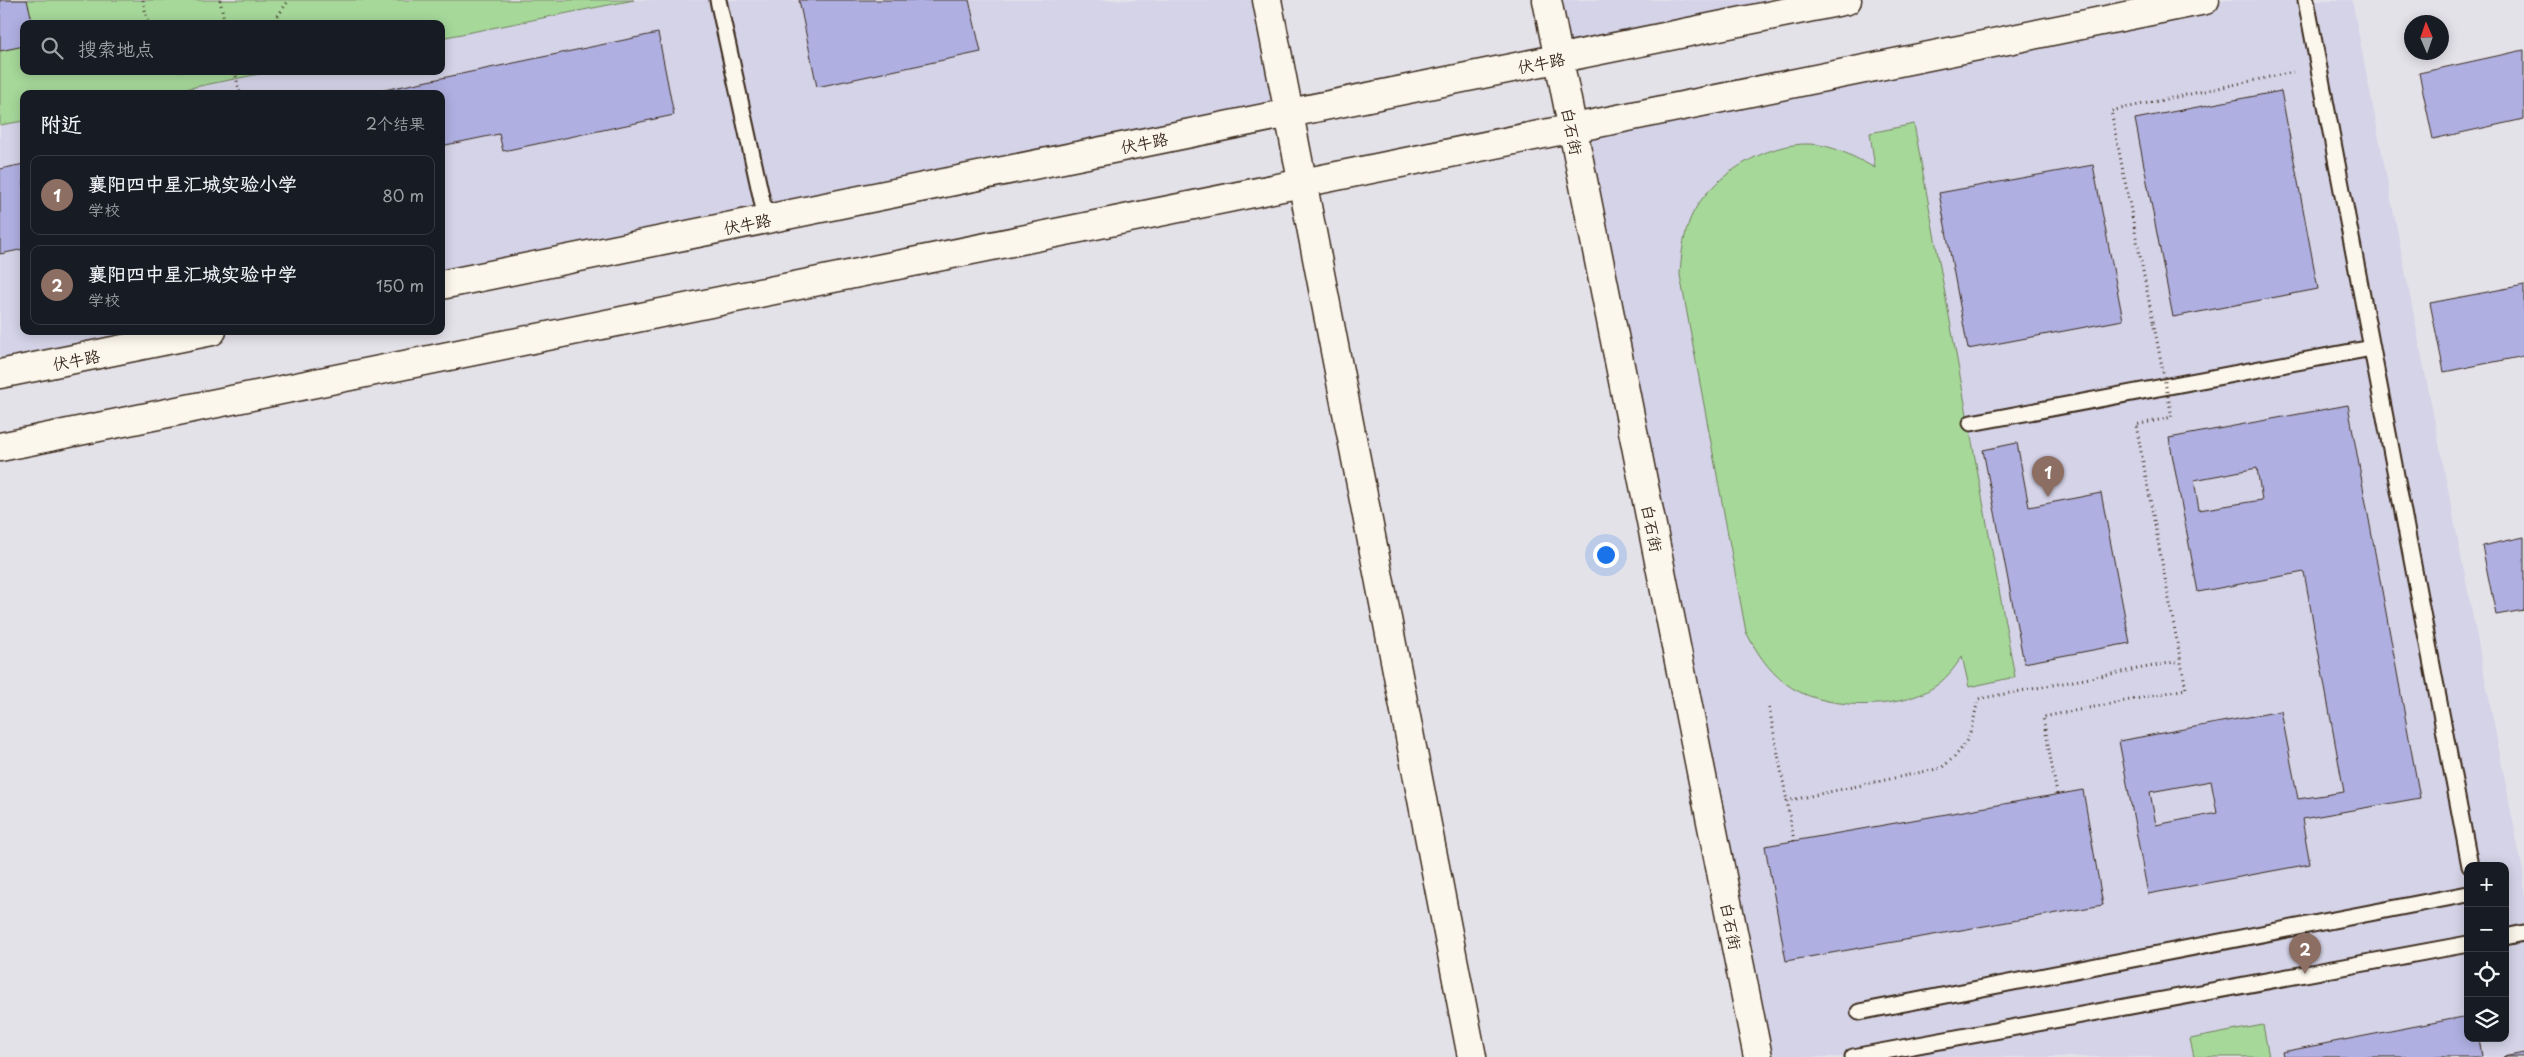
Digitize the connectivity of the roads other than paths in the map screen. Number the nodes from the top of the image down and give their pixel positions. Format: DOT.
graph roads {
  1 [pos="718,0"];
  2 [pos="1267,0"];
  3 [pos="1547,0"];
  4 [pos="1847,0"];
  5 [pos="2205,0"];
  6 [pos="2306,0"];
  7 [pos="1559,58"];
  8 [pos="1290,113"];
  9 [pos="1573,129"];
  10 [pos="1303,184"];
  11 [pos="766,219"];
  12 [pos="445,284"];
  13 [pos="192,335"];
  14 [pos="2372,348"];
  15 [pos="0,374"];
  16 [pos="1970,423"];
  17 [pos="0,447"];
  18 [pos="2469,862"];
  19 [pos="2464,895"];
  20 [pos="2524,934"];
  21 [pos="2509,936"];
  22 [pos="2464,945"];
  23 [pos="1859,1012"];
  24 [pos="1472,1057"];
  25 [pos="1758,1057"];
  26 [pos="1853,1057"];
  1 -- 11 [label="lane"];
  2 -- 8 [label="street"];
  3 -- 7 [label="street, 白石街"];
  4 -- 7 [label="street, 伏牛路"];
  5 -- 9 [label="street"];
  6 -- 14 [label="lane"];
  7 -- 8 [label="street, 伏牛路"];
  7 -- 9 [label="street, 白石街"];
  8 -- 10 [label="street"];
  8 -- 11 [label="street, 伏牛路"];
  9 -- 10 [label="street"];
  9 -- 25 [label="street, 白石街"];
  10 -- 17 [label="street"];
  10 -- 24 [label="street"];
  11 -- 12 [label="street, 伏牛路"];
  13 -- 15 [label="street, 伏牛路"];
  14 -- 16 [label="lane"];
  14 -- 18 [label="lane"];
  19 -- 23 [label="lane"];
  20 -- 21 [label="lane"];
  22 -- 26 [label="lane"];
}
